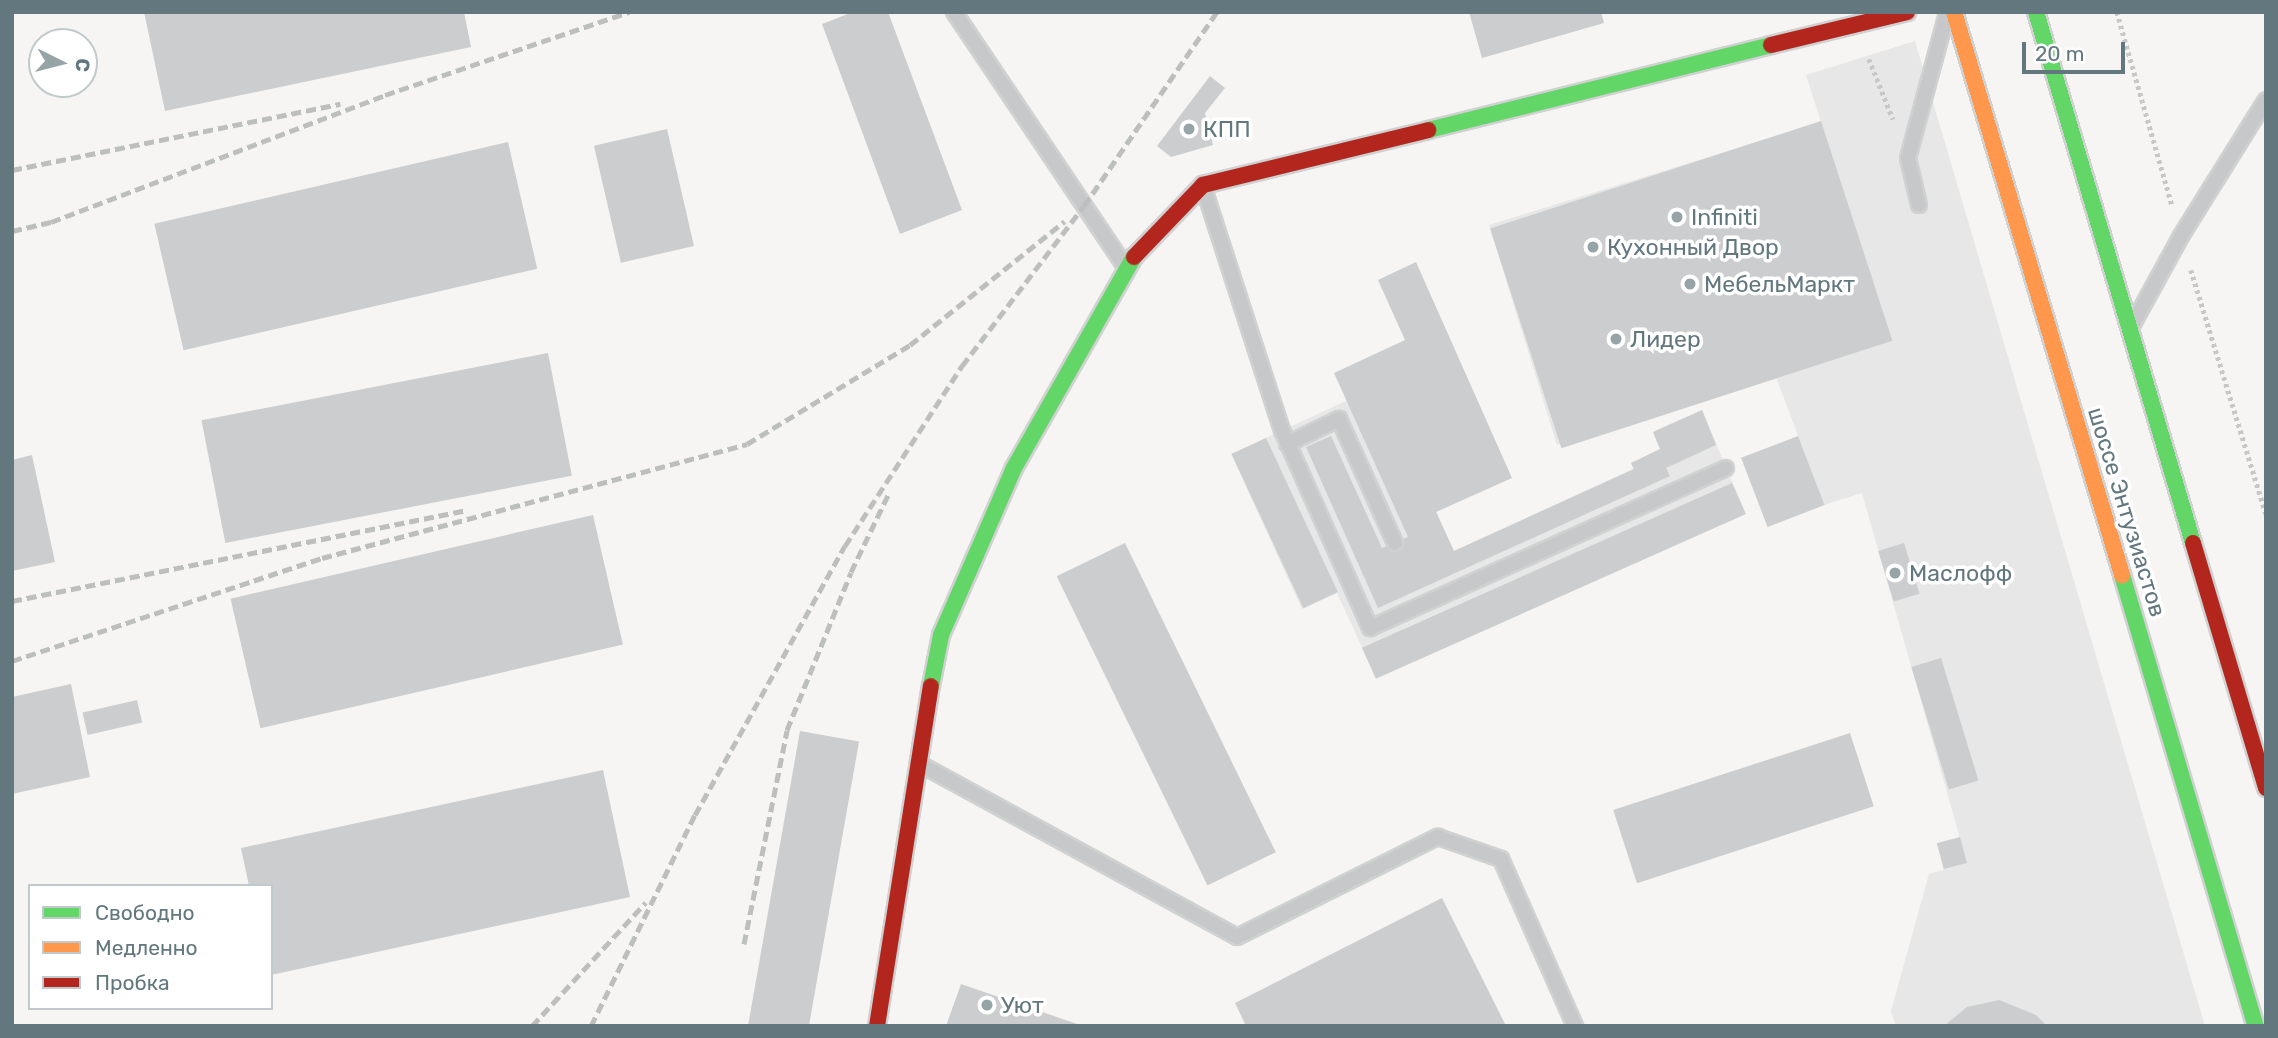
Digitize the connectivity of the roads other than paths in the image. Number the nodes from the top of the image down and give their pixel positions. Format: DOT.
graph roads {
  1 [pos="954,12"];
  2 [pos="1907,12"];
  3 [pos="1947,12"];
  4 [pos="1954,12"];
  5 [pos="2036,12"];
  6 [pos="2266,100"];
  7 [pos="1203,185"];
  8 [pos="1919,205"];
  9 [pos="1125,267"];
  10 [pos="2130,330"];
  11 [pos="1287,444"];
  12 [pos="1726,468"];
  13 [pos="1395,542"];
  14 [pos="916,762"];
  15 [pos="2266,788"];
  16 [pos="877,1026"];
  17 [pos="1575,1026"];
  18 [pos="2256,1026"];
  1 -- 9 [label="lane"];
  2 -- 7 [label="main road"];
  3 -- 8 [label="lane"];
  4 -- 18 [label="main road, шоссе Энтузиастов"];
  5 -- 10 [label="main road"];
  6 -- 10 [label="lane"];
  7 -- 9 [label="main road"];
  7 -- 11 [label="lane"];
  9 -- 14 [label="main road"];
  10 -- 15 [label="main road"];
  11 -- 12 [label="lane"];
  11 -- 13 [label="lane"];
  14 -- 16 [label="main road"];
  14 -- 17 [label="lane"];
}
